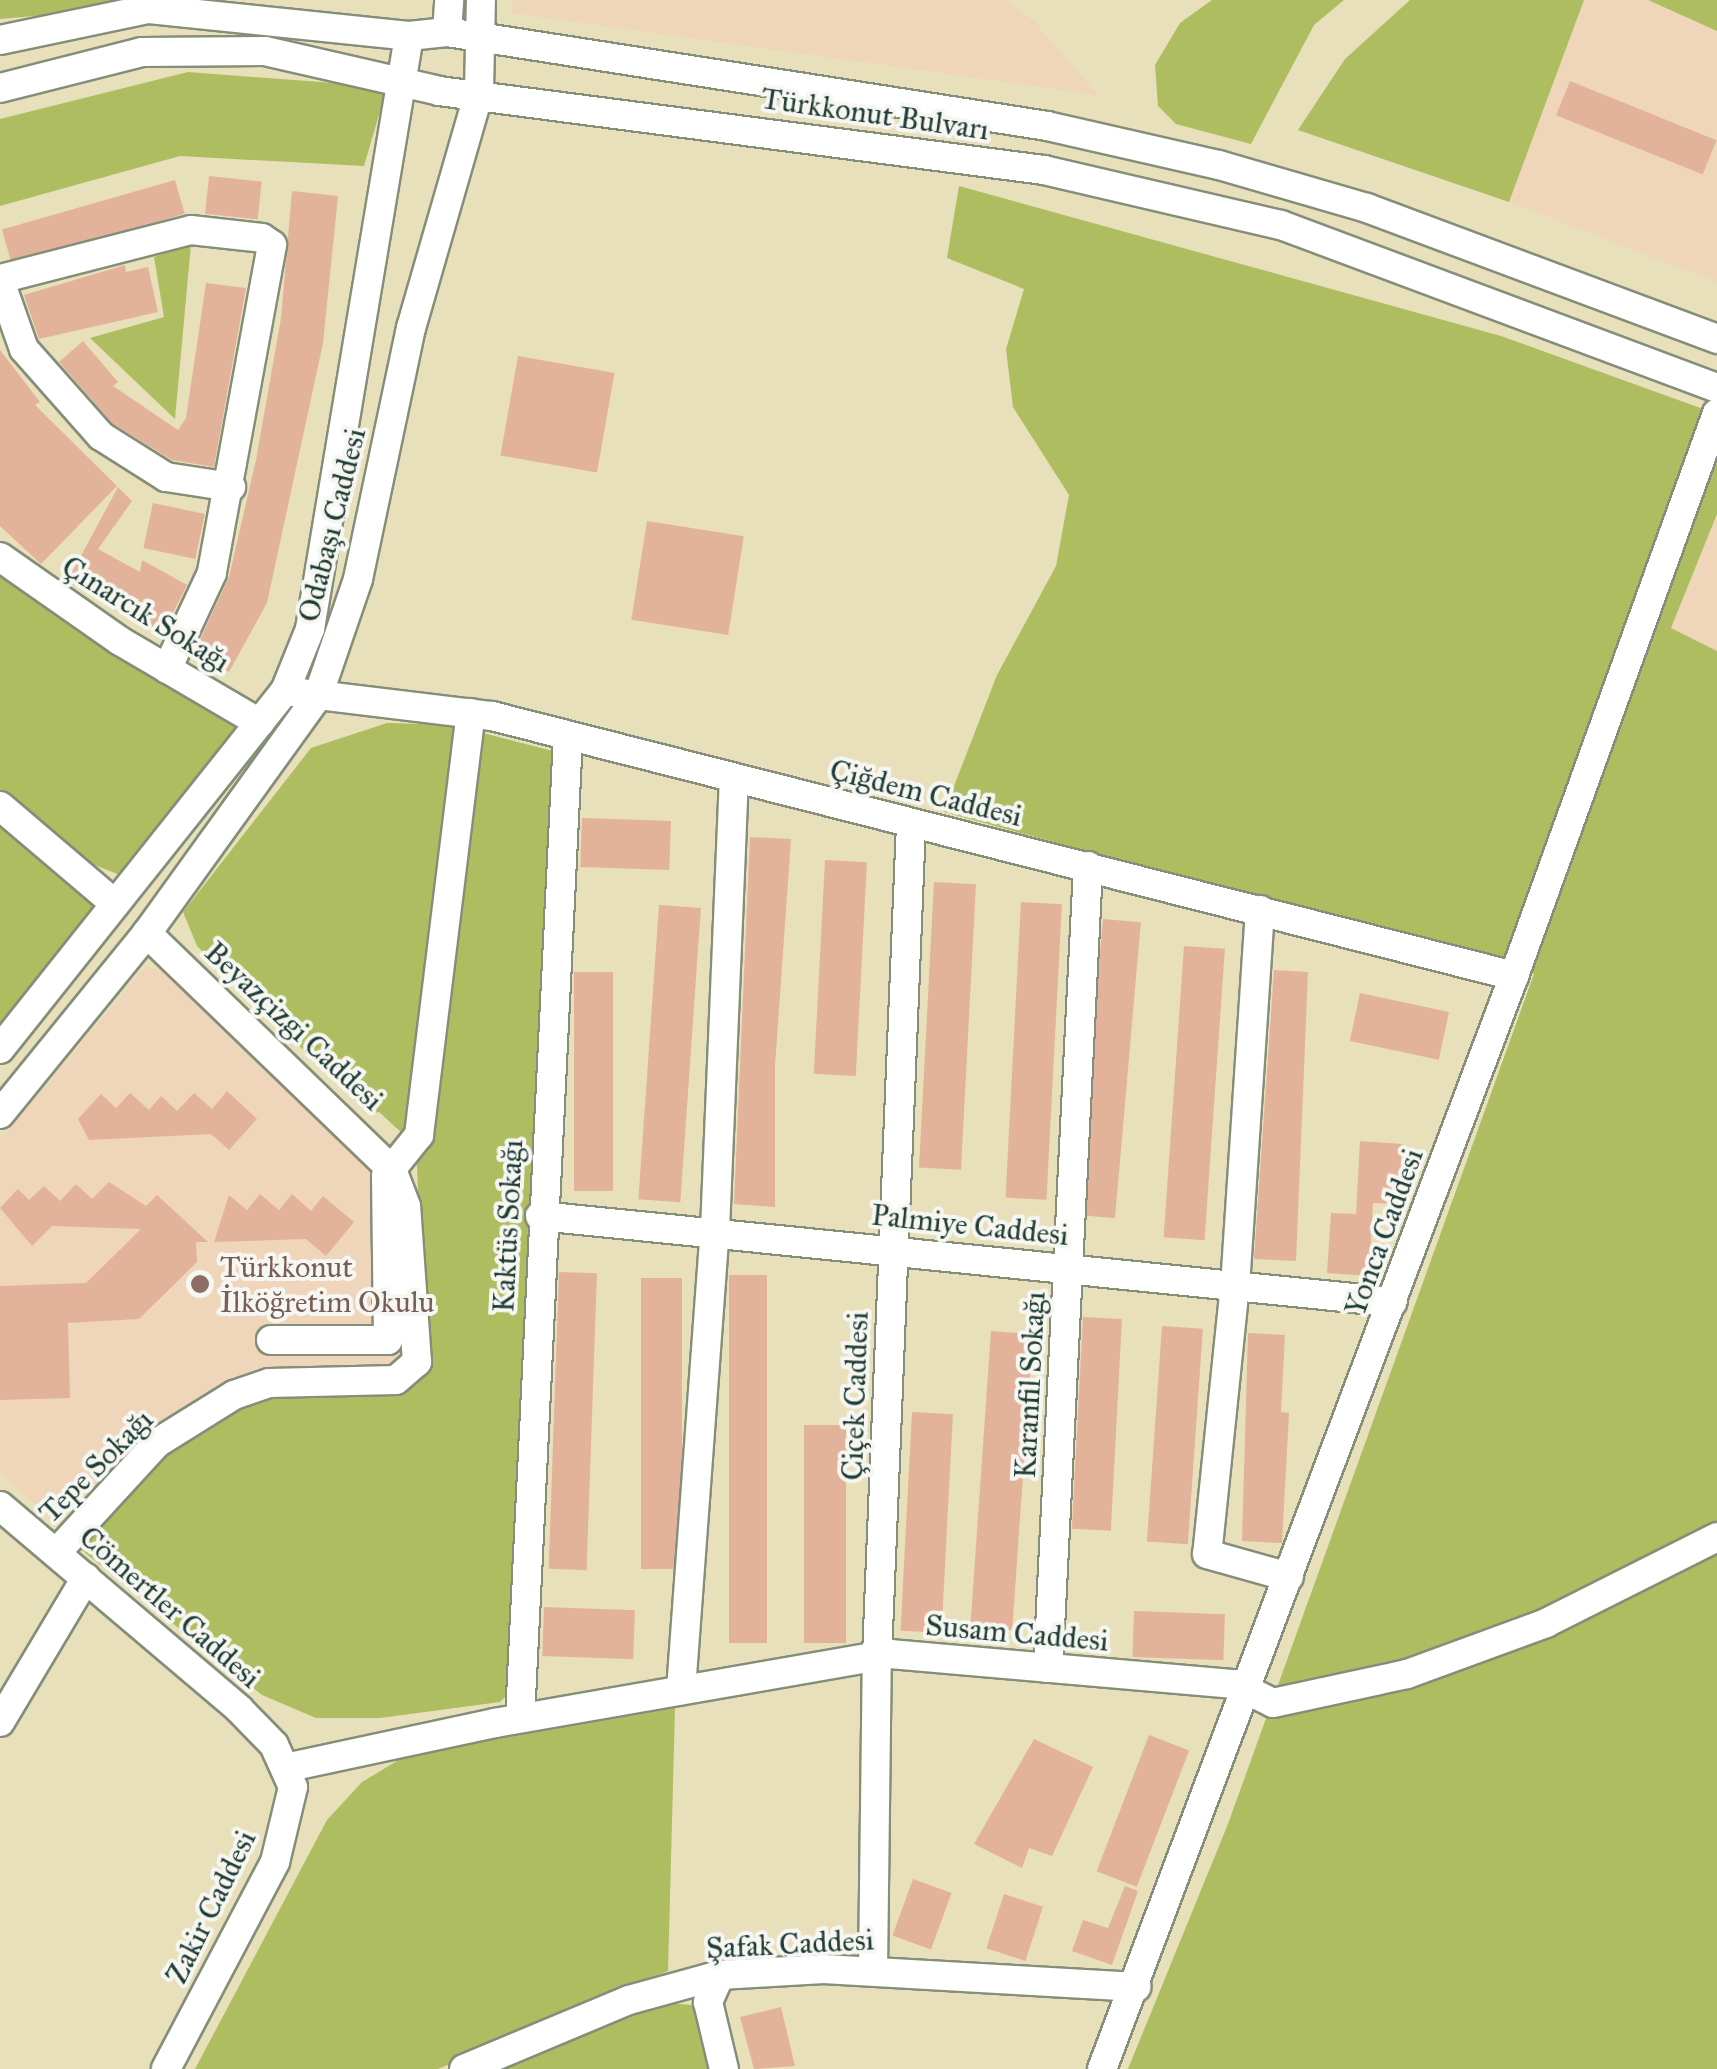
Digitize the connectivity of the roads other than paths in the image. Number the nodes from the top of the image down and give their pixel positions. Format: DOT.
graph roads {
  1 [pos="449,0"];
  2 [pos="481,0"];
  3 [pos="447,32"];
  4 [pos="409,36"];
  5 [pos="480,39"];
  6 [pos="0,40"];
  7 [pos="401,82"];
  8 [pos="0,88"];
  9 [pos="479,92"];
  10 [pos="0,280"];
  11 [pos="1717,339"];
  12 [pos="1717,388"];
  13 [pos="1717,413"];
  14 [pos="231,488"];
  15 [pos="0,557"];
  16 [pos="167,668"];
  17 [pos="285,691"];
  18 [pos="318,696"];
  19 [pos="471,713"];
  20 [pos="260,723"];
  21 [pos="568,738"];
  22 [pos="734,779"];
  23 [pos="0,806"];
  24 [pos="911,823"];
  25 [pos="1088,866"];
  26 [pos="116,904"];
  27 [pos="1260,910"];
  28 [pos="147,932"];
  29 [pos="1514,976"];
  30 [pos="0,1049"];
  31 [pos="0,1114"];
  32 [pos="392,1170"];
  33 [pos="540,1216"];
  34 [pos="716,1230"];
  35 [pos="894,1249"];
  36 [pos="1068,1268"];
  37 [pos="1236,1285"];
  38 [pos="1393,1302"];
  39 [pos="270,1340"];
  40 [pos="0,1506"];
  41 [pos="1717,1536"];
  42 [pos="56,1552"];
  43 [pos="1289,1577"];
  44 [pos="86,1578"];
  45 [pos="877,1656"];
  46 [pos="1048,1668"];
  47 [pos="682,1690"];
  48 [pos="1248,1691"];
  49 [pos="520,1718"];
  50 [pos="0,1722"];
  51 [pos="284,1768"];
  52 [pos="873,1971"];
  53 [pos="720,1974"];
  54 [pos="1136,1987"];
  55 [pos="166,2069"];
  56 [pos="464,2069"];
  57 [pos="724,2069"];
  58 [pos="1102,2069"];
  1 -- 3 [label="street"];
  2 -- 5 [label="street, Odabaşı Caddesi"];
  3 -- 4 [label="street, Türkkonut Bulvarı"];
  3 -- 5 [label="street, Türkkonut Bulvarı"];
  4 -- 6 [label="street, Türkkonut Bulvarı"];
  4 -- 7 [label="street, Odabaşı Caddesi"];
  5 -- 9 [label="street, Odabaşı Caddesi"];
  5 -- 11 [label="street, Türkkonut Bulvarı"];
  7 -- 8 [label="street, Türkkonut Bulvarı"];
  7 -- 9 [label="street, Türkkonut Bulvarı"];
  7 -- 17 [label="street, Odabaşı Caddesi"];
  9 -- 12 [label="street, Türkkonut Bulvarı"];
  9 -- 18 [label="street, Odabaşı Caddesi"];
  10 -- 14 [label="street"];
  10 -- 14 [label="street"];
  13 -- 29 [label="street, Yonca Caddesi"];
  14 -- 16 [label="street"];
  15 -- 16 [label="street, Çınarcık Sokağı"];
  16 -- 20 [label="street, Çınarcık Sokağı"];
  17 -- 18 [label="street, Çiğdem Caddesi"];
  17 -- 20 [label="street, Odabaşı Caddesi"];
  18 -- 19 [label="street, Çiğdem Caddesi"];
  18 -- 28 [label="street, Odabaşı Caddesi"];
  19 -- 21 [label="street, Çiğdem Caddesi"];
  19 -- 32 [label="street"];
  20 -- 26 [label="street, Odabaşı Caddesi"];
  21 -- 22 [label="street, Çiğdem Caddesi"];
  21 -- 33 [label="street, Kaktüs Sokağı"];
  22 -- 24 [label="street, Çiğdem Caddesi"];
  22 -- 34 [label="street"];
  23 -- 26 [label="street"];
  24 -- 25 [label="street, Çiğdem Caddesi"];
  24 -- 35 [label="street, Çiçek Caddesi"];
  25 -- 27 [label="street, Çiğdem Caddesi"];
  25 -- 36 [label="street, Karanfil Sokağı"];
  26 -- 30 [label="street, Odabaşı Caddesi"];
  27 -- 29 [label="street, Çiğdem Caddesi"];
  27 -- 37 [label="street"];
  28 -- 31 [label="street, Odabaşı Caddesi"];
  28 -- 32 [label="street, Beyazçizgi Caddesi"];
  29 -- 38 [label="street, Yonca Caddesi"];
  32 -- 39 [label="street"];
  32 -- 42 [label="street, Tepe Sokağı"];
  33 -- 34 [label="street, Palmiye Caddesi"];
  33 -- 49 [label="street, Kaktüs Sokağı"];
  34 -- 35 [label="street, Palmiye Caddesi"];
  34 -- 47 [label="street"];
  35 -- 36 [label="street, Palmiye Caddesi"];
  35 -- 45 [label="street, Çiçek Caddesi"];
  36 -- 37 [label="street, Palmiye Caddesi"];
  36 -- 46 [label="street, Karanfil Sokağı"];
  37 -- 38 [label="street, Palmiye Caddesi"];
  37 -- 43 [label="street"];
  38 -- 43 [label="street, Yonca Caddesi"];
  40 -- 42 [label="street, Cömertler Caddesi"];
  41 -- 48 [label="street, Susam Caddesi"];
  42 -- 44 [label="street, Cömertler Caddesi"];
  43 -- 48 [label="street, Yonca Caddesi"];
  44 -- 50 [label="street"];
  44 -- 51 [label="street, Cömertler Caddesi"];
  45 -- 46 [label="street, Susam Caddesi"];
  45 -- 47 [label="street, Susam Caddesi"];
  45 -- 52 [label="street, Çiçek Caddesi"];
  46 -- 48 [label="street, Susam Caddesi"];
  47 -- 49 [label="street, Susam Caddesi"];
  48 -- 54 [label="street, Yonca Caddesi"];
  49 -- 51 [label="street, Susam Caddesi"];
  51 -- 55 [label="street, Zakir Caddesi"];
  52 -- 53 [label="street, Şafak Caddesi"];
  52 -- 54 [label="street, Şafak Caddesi"];
  53 -- 56 [label="street, Şafak Caddesi"];
  53 -- 57 [label="street"];
  54 -- 58 [label="street, Yonca Caddesi"];
}
